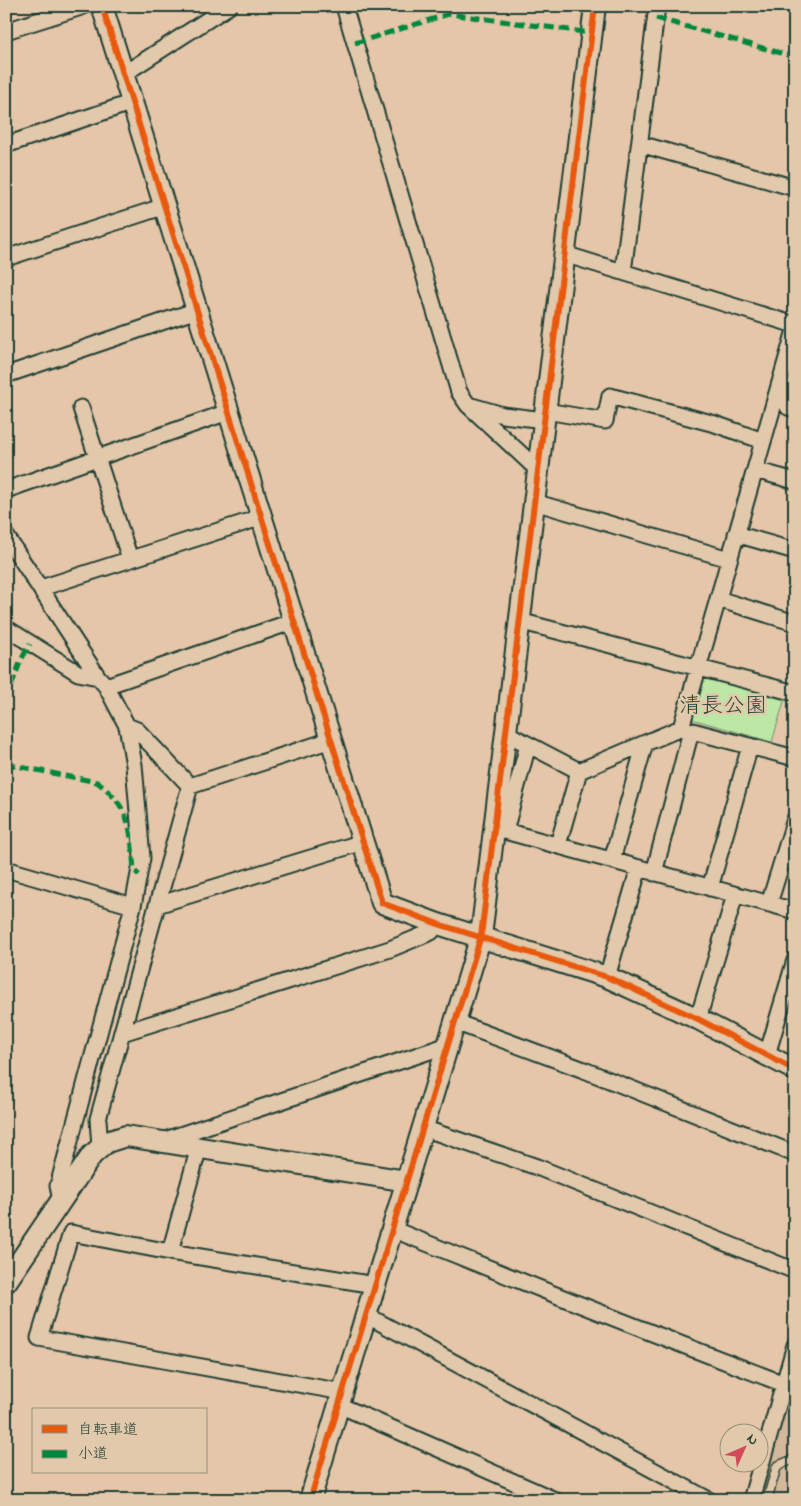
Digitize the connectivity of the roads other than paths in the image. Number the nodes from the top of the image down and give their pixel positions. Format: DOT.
graph roads {
  1 [pos="84,6"];
  2 [pos="102,6"];
  3 [pos="228,6"];
  4 [pos="344,6"];
  5 [pos="595,6"];
  6 [pos="658,6"];
  7 [pos="6,31"];
  8 [pos="124,73"];
  9 [pos="133,102"];
  10 [pos="640,144"];
  11 [pos="6,145"];
  12 [pos="795,188"];
  13 [pos="165,206"];
  14 [pos="564,254"];
  15 [pos="6,258"];
  16 [pos="623,272"];
  17 [pos="197,310"];
  18 [pos="795,324"];
  19 [pos="795,330"];
  20 [pos="6,375"];
  21 [pos="795,384"];
  22 [pos="468,405"];
  23 [pos="81,408"];
  24 [pos="795,409"];
  25 [pos="228,412"];
  26 [pos="545,416"];
  27 [pos="763,441"];
  28 [pos="97,458"];
  29 [pos="538,470"];
  30 [pos="755,470"];
  31 [pos="795,481"];
  32 [pos="6,490"];
  33 [pos="534,502"];
  34 [pos="262,517"];
  35 [pos="736,534"];
  36 [pos="6,536"];
  37 [pos="795,551"];
  38 [pos="729,559"];
  39 [pos="130,560"];
  40 [pos="41,588"];
  41 [pos="718,599"];
  42 [pos="294,621"];
  43 [pos="520,621"];
  44 [pos="795,623"];
  45 [pos="6,628"];
  46 [pos="698,668"];
  47 [pos="102,682"];
  48 [pos="795,693"];
  49 [pos="128,726"];
  50 [pos="686,730"];
  51 [pos="506,733"];
  52 [pos="331,740"];
  53 [pos="645,743"];
  54 [pos="528,745"];
  55 [pos="750,746"];
  56 [pos="795,758"];
  57 [pos="579,771"];
  58 [pos="190,786"];
  59 [pos="795,819"];
  60 [pos="500,830"];
  61 [pos="363,842"];
  62 [pos="558,846"];
  63 [pos="612,860"];
  64 [pos="639,868"];
  65 [pos="6,869"];
  66 [pos="654,873"];
  67 [pos="710,888"];
  68 [pos="735,895"];
  69 [pos="769,904"];
  70 [pos="157,905"];
  71 [pos="133,906"];
  72 [pos="795,911"];
  73 [pos="438,924"];
  74 [pos="481,936"];
  75 [pos="795,960"];
  76 [pos="607,977"];
  77 [pos="698,1019"];
  78 [pos="455,1022"];
  79 [pos="122,1033"];
  80 [pos="448,1045"];
  81 [pos="767,1055"];
  82 [pos="795,1070"];
  83 [pos="423,1128"];
  84 [pos="162,1141"];
  85 [pos="100,1147"];
  86 [pos="199,1147"];
  87 [pos="795,1154"];
  88 [pos="407,1181"];
  89 [pos="61,1200"];
  90 [pos="392,1229"];
  91 [pos="170,1252"];
  92 [pos="795,1271"];
  93 [pos="6,1282"];
  94 [pos="376,1285"];
  95 [pos="366,1315"];
  96 [pos="795,1345"];
  97 [pos="784,1384"];
  98 [pos="341,1399"];
  99 [pos="795,1457"];
  100 [pos="310,1500"];
  101 [pos="555,1500"];
  102 [pos="709,1500"];
  103 [pos="751,1500"];
  104 [pos="767,1500"];
  1 -- 7 [label="street"];
  2 -- 8 [label="street"];
  3 -- 8 [label="street"];
  4 -- 22 [label="street"];
  5 -- 14 [label="street"];
  6 -- 10 [label="street"];
  8 -- 9 [label="street"];
  9 -- 11 [label="street"];
  9 -- 13 [label="street"];
  10 -- 12 [label="street"];
  10 -- 16 [label="street"];
  13 -- 15 [label="street"];
  13 -- 17 [label="street"];
  14 -- 16 [label="street"];
  14 -- 26 [label="street"];
  16 -- 18 [label="street"];
  17 -- 20 [label="street"];
  17 -- 25 [label="street"];
  19 -- 27 [label="street"];
  21 -- 24 [label="street"];
  22 -- 26 [label="street"];
  22 -- 29 [label="street"];
  23 -- 28 [label="street"];
  25 -- 28 [label="street"];
  25 -- 34 [label="street"];
  26 -- 27 [label="street"];
  26 -- 29 [label="street"];
  27 -- 30 [label="street"];
  28 -- 32 [label="street"];
  28 -- 39 [label="street"];
  29 -- 33 [label="street"];
  30 -- 31 [label="street"];
  30 -- 35 [label="street"];
  33 -- 38 [label="street"];
  33 -- 43 [label="street"];
  34 -- 39 [label="street"];
  34 -- 42 [label="street"];
  35 -- 37 [label="street"];
  35 -- 38 [label="street"];
  36 -- 40 [label="street"];
  38 -- 41 [label="street"];
  39 -- 40 [label="street"];
  40 -- 47 [label="street"];
  41 -- 44 [label="street"];
  41 -- 46 [label="street"];
  42 -- 47 [label="street"];
  42 -- 52 [label="street"];
  43 -- 46 [label="street"];
  43 -- 51 [label="street"];
  45 -- 47 [label="street"];
  46 -- 48 [label="street"];
  46 -- 50 [label="street"];
  47 -- 49 [label="street"];
  49 -- 58 [label="street"];
  49 -- 71 [label="street"];
  50 -- 53 [label="street"];
  50 -- 55 [label="street"];
  50 -- 66 [label="street"];
  51 -- 54 [label="street"];
  51 -- 60 [label="street"];
  52 -- 58 [label="street"];
  52 -- 61 [label="street"];
  53 -- 57 [label="street"];
  53 -- 63 [label="street"];
  54 -- 57 [label="street"];
  54 -- 60 [label="street"];
  55 -- 56 [label="street"];
  55 -- 67 [label="street"];
  57 -- 62 [label="street"];
  58 -- 70 [label="street"];
  59 -- 69 [label="street"];
  60 -- 62 [label="street"];
  60 -- 74 [label="street"];
  61 -- 70 [label="street"];
  61 -- 73 [label="street"];
  62 -- 63 [label="street"];
  63 -- 64 [label="street"];
  64 -- 66 [label="street"];
  64 -- 76 [label="street"];
  65 -- 71 [label="street"];
  66 -- 67 [label="street"];
  67 -- 68 [label="street"];
  68 -- 69 [label="street"];
  68 -- 77 [label="street"];
  69 -- 72 [label="street"];
  70 -- 79 [label="street"];
  71 -- 89 [label="street"];
  73 -- 74 [label="street"];
  73 -- 79 [label="street"];
  74 -- 76 [label="street"];
  74 -- 78 [label="street"];
  75 -- 81 [label="street"];
  76 -- 77 [label="street"];
  77 -- 81 [label="street"];
  78 -- 80 [label="street"];
  78 -- 87 [label="street"];
  79 -- 85 [label="street"];
  80 -- 83 [label="street"];
  80 -- 84 [label="street"];
  81 -- 82 [label="street"];
  83 -- 88 [label="street"];
  83 -- 92 [label="street"];
  84 -- 85 [label="street"];
  84 -- 86 [label="street"];
  85 -- 89 [label="street"];
  86 -- 88 [label="street"];
  86 -- 91 [label="street"];
  88 -- 90 [label="street"];
  89 -- 93 [label="street"];
  90 -- 94 [label="street"];
  90 -- 97 [label="street"];
  91 -- 94 [label="street"];
  91 -- 98 [label="street"];
  94 -- 95 [label="street"];
  95 -- 98 [label="street"];
  95 -- 102 [label="street"];
  96 -- 97 [label="street"];
  97 -- 103 [label="street"];
  98 -- 100 [label="street"];
  98 -- 101 [label="street"];
  99 -- 104 [label="lane"];
}
